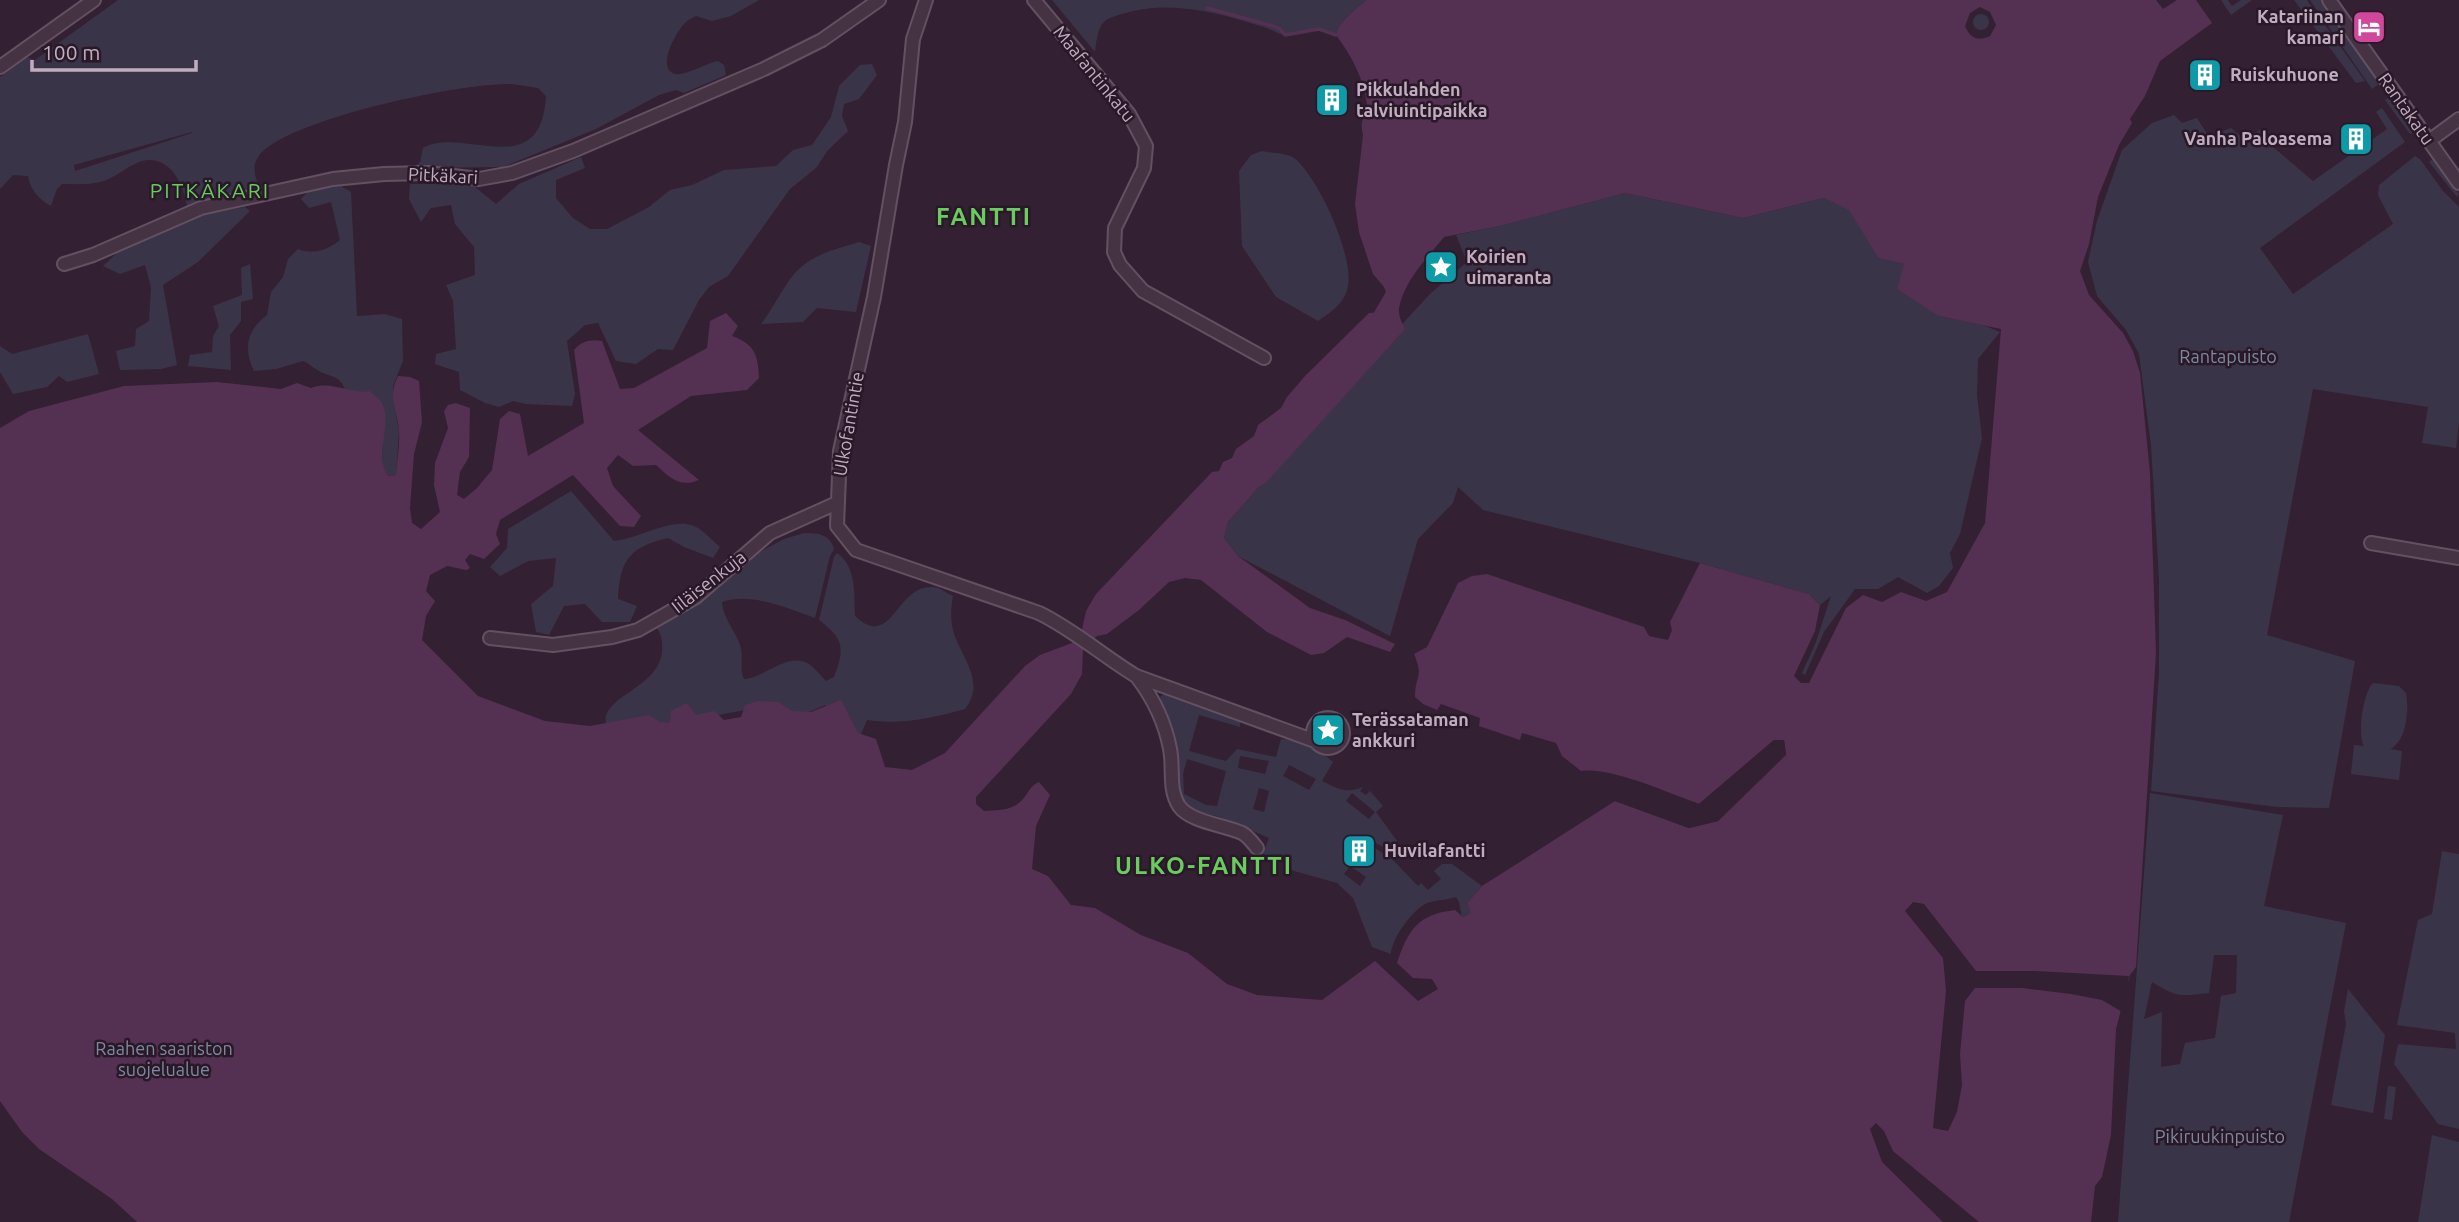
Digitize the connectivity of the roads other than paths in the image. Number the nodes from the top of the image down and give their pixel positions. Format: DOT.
graph roads {
  1 [pos="94,0"];
  2 [pos="879,0"];
  3 [pos="926,0"];
  4 [pos="1034,0"];
  5 [pos="2329,0"];
  6 [pos="0,67"];
  7 [pos="2459,120"];
  8 [pos="2429,141"];
  9 [pos="2459,183"];
  10 [pos="64,264"];
  11 [pos="1264,358"];
  12 [pos="836,503"];
  13 [pos="2371,543"];
  14 [pos="2459,558"];
  15 [pos="490,638"];
  16 [pos="1136,676"];
  17 [pos="1317,723"];
  18 [pos="1283,728"];
  19 [pos="1315,741"];
  20 [pos="1257,848"];
  1 -- 6 [label="street"];
  2 -- 10 [label="street, Pitkäkari"];
  3 -- 12 [label="street, Ulkofantintie"];
  4 -- 11 [label="street, Maafantinkatu"];
  5 -- 8 [label="street, Rantakatu"];
  7 -- 8 [label="street"];
  8 -- 9 [label="street, Rantakatu"];
  12 -- 15 [label="street, Iiläisenkuja"];
  12 -- 16 [label="street, Ulkofantintie"];
  13 -- 14 [label="street"];
  16 -- 18 [label="street, Ulkofantintie"];
  16 -- 20 [label="street"];
  17 -- 18 [label="street, Ulkofantintie"];
  17 -- 19 [label="street"];
  17 -- 19 [label="street, Ulkofantintie"];
  18 -- 19 [label="street, Ulkofantintie"];
}
